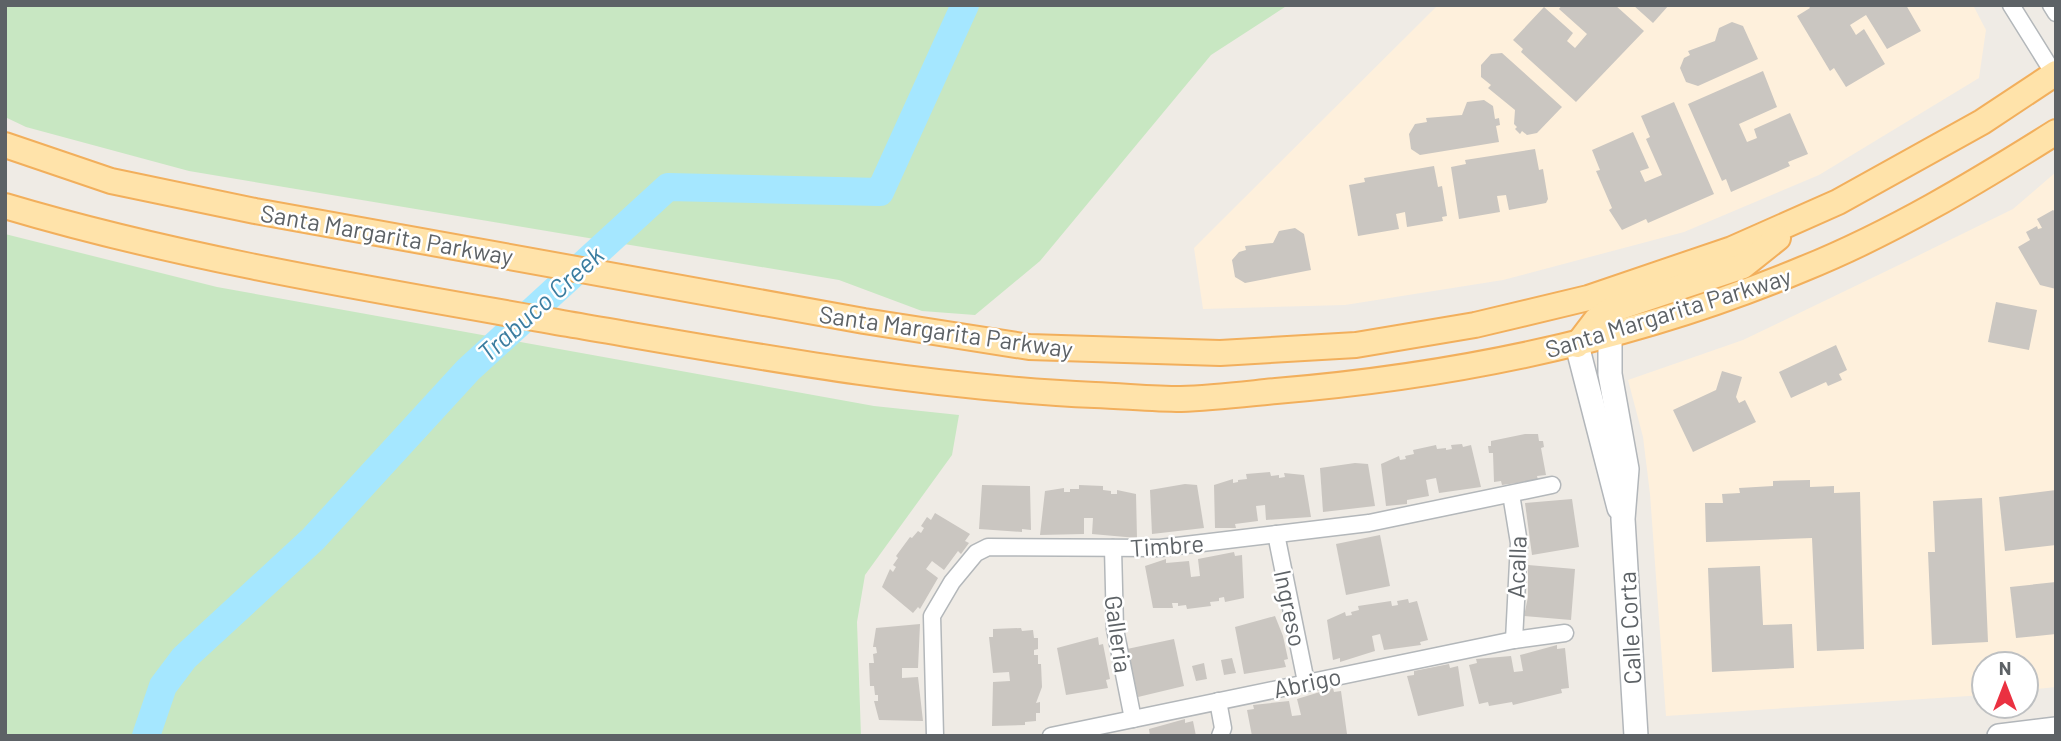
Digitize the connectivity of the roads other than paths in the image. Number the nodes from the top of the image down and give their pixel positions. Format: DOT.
graph roads {
  1 [pos="2011,5"];
  2 [pos="2051,5"];
  3 [pos="2056,13"];
  4 [pos="2055,75"];
  5 [pos="2056,132"];
  6 [pos="6,146"];
  7 [pos="6,206"];
  8 [pos="1803,218"];
  9 [pos="1610,335"];
  10 [pos="1577,345"];
  11 [pos="1552,485"];
  12 [pos="1511,494"];
  13 [pos="1623,519"];
  14 [pos="1276,534"];
  15 [pos="1113,548"];
  16 [pos="1565,633"];
  17 [pos="1514,640"];
  18 [pos="1306,682"];
  19 [pos="1218,701"];
  20 [pos="1133,719"];
  21 [pos="2056,729"];
  22 [pos="1225,733"];
  23 [pos="935,736"];
  24 [pos="1051,736"];
  25 [pos="1636,736"];
  26 [pos="1999,736"];
  1 -- 4 [label="street"];
  2 -- 3 [label="street"];
  4 -- 8 [label="main road, Santa Margarita Parkway"];
  5 -- 9 [label="main road, Santa Margarita Parkway"];
  6 -- 8 [label="main road, Santa Margarita Parkway"];
  7 -- 10 [label="main road, Santa Margarita Parkway"];
  8 -- 10 [label="main road"];
  9 -- 10 [label="main road, Santa Margarita Parkway"];
  9 -- 13 [label="street, Calle Corta"];
  10 -- 13 [label="street, Calle Corta"];
  11 -- 12 [label="street, Timbre"];
  12 -- 14 [label="street, Timbre"];
  12 -- 17 [label="street, Acalla"];
  13 -- 25 [label="street, Calle Corta"];
  14 -- 15 [label="street, Timbre"];
  14 -- 18 [label="street, Ingreso"];
  15 -- 20 [label="street, Galleria"];
  15 -- 23 [label="street, Timbre"];
  16 -- 17 [label="street, Abrigo"];
  17 -- 18 [label="street, Abrigo"];
  18 -- 19 [label="street, Abrigo"];
  19 -- 20 [label="street, Abrigo"];
  19 -- 22 [label="street"];
  20 -- 24 [label="street, Abrigo"];
  21 -- 26 [label="street"];
}
